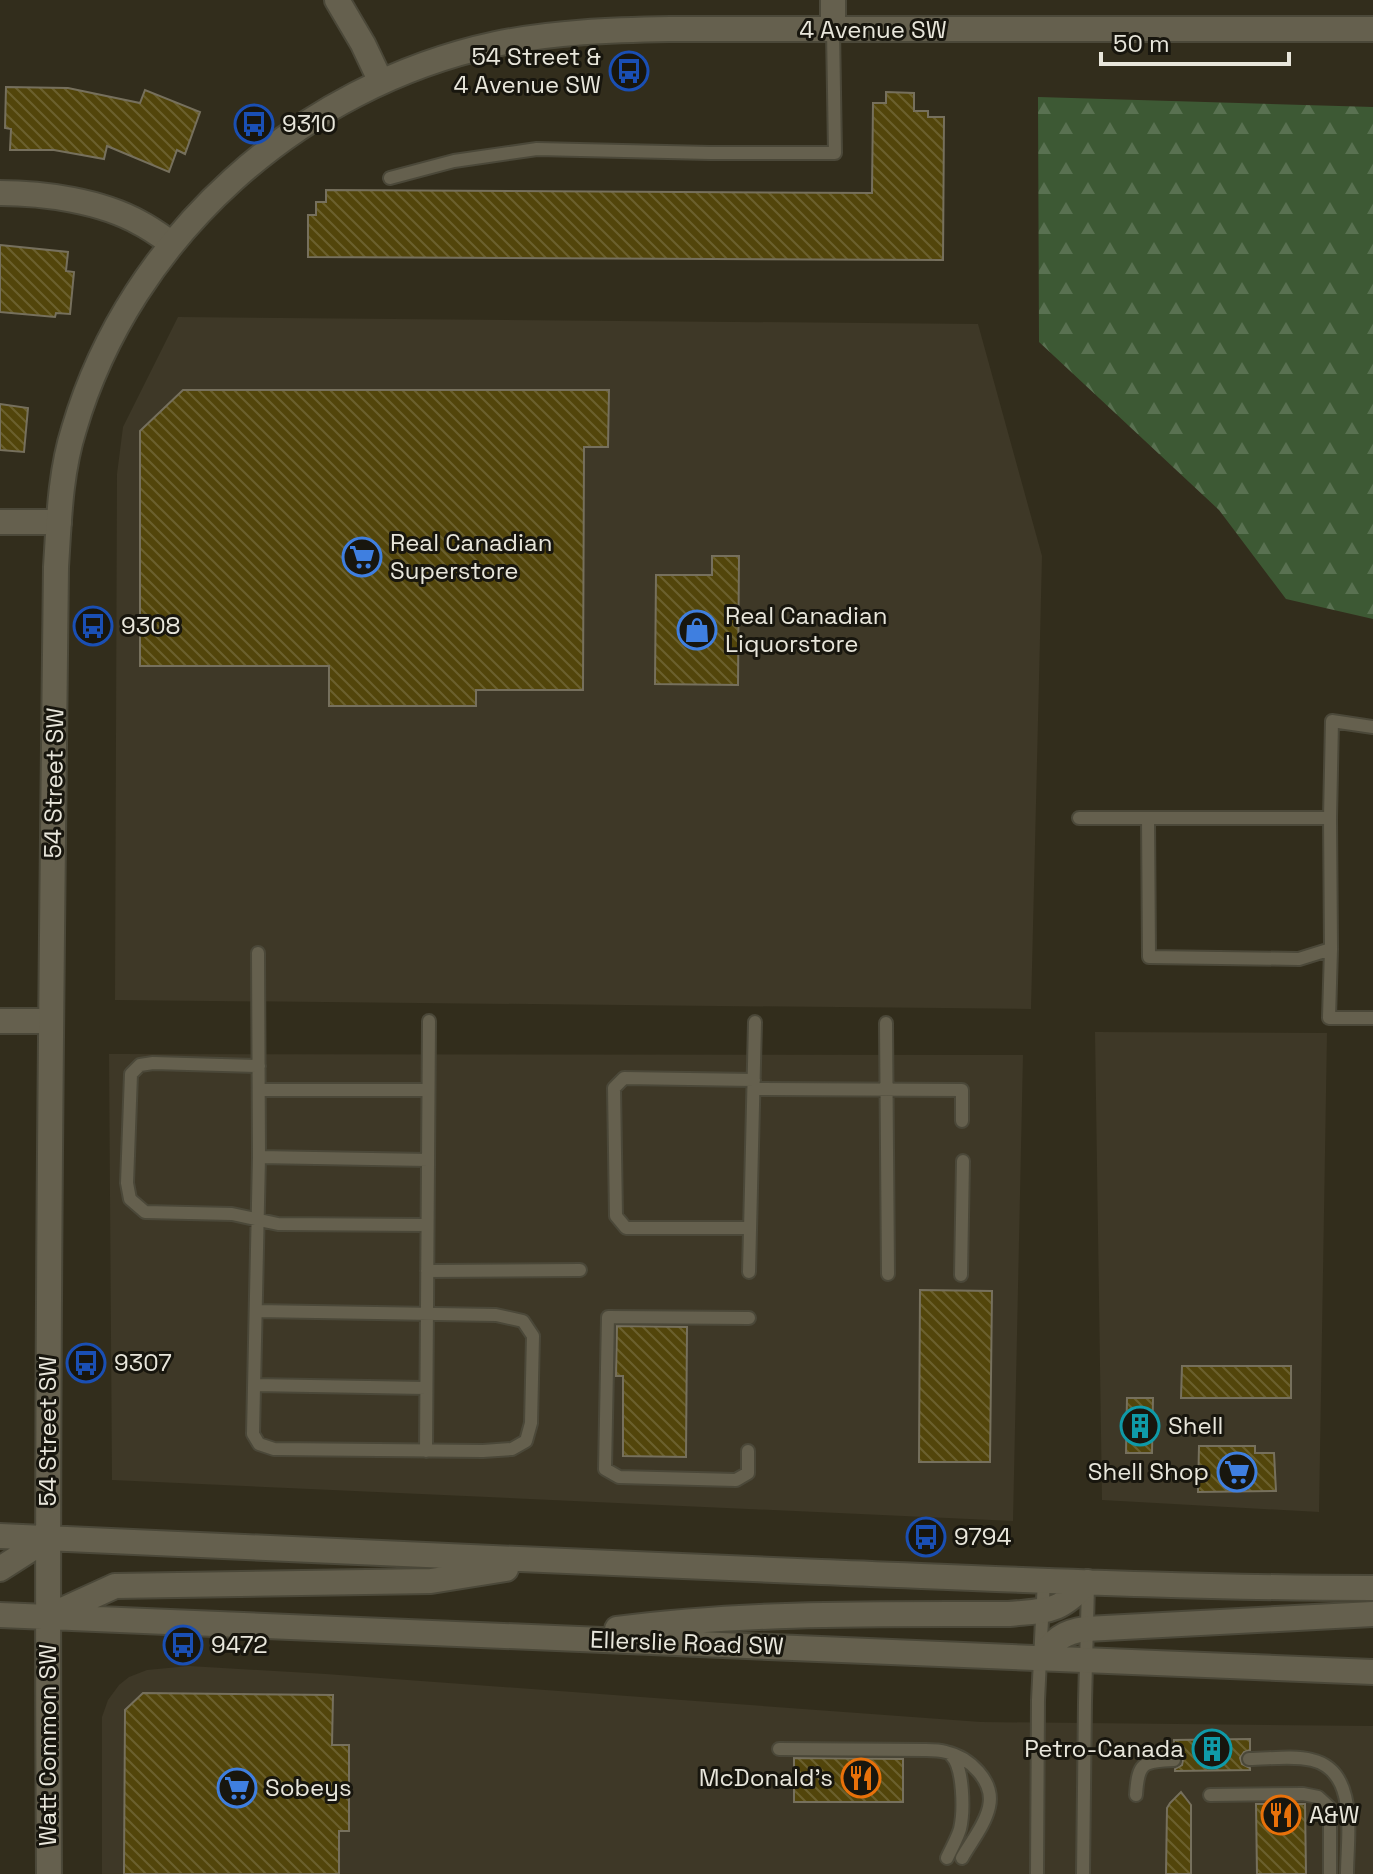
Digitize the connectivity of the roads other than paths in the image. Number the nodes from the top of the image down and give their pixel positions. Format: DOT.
graph roads {
  1 [pos="337,0"];
  2 [pos="833,0"];
  3 [pos="1373,29"];
  4 [pos="833,30"];
  5 [pos="381,82"];
  6 [pos="390,178"];
  7 [pos="0,193"];
  8 [pos="171,243"];
  9 [pos="0,522"];
  10 [pos="59,522"];
  11 [pos="1373,727"];
  12 [pos="1079,818"];
  13 [pos="1148,818"];
  14 [pos="1330,818"];
  15 [pos="1331,949"];
  16 [pos="258,953"];
  17 [pos="1373,1018"];
  18 [pos="0,1021"];
  19 [pos="50,1021"];
  20 [pos="429,1021"];
  21 [pos="755,1022"];
  22 [pos="886,1023"];
  23 [pos="259,1066"];
  24 [pos="754,1084"];
  25 [pos="259,1090"];
  26 [pos="428,1090"];
  27 [pos="887,1090"];
  28 [pos="962,1121"];
  29 [pos="259,1157"];
  30 [pos="428,1160"];
  31 [pos="963,1161"];
  32 [pos="257,1219"];
  33 [pos="427,1225"];
  34 [pos="750,1228"];
  35 [pos="580,1270"];
  36 [pos="427,1271"];
  37 [pos="749,1272"];
  38 [pos="888,1274"];
  39 [pos="961,1275"];
  40 [pos="256,1311"];
  41 [pos="426,1315"];
  42 [pos="749,1318"];
  43 [pos="254,1385"];
  44 [pos="426,1388"];
  45 [pos="426,1451"];
  46 [pos="748,1451"];
  47 [pos="0,1536"];
  48 [pos="47,1539"];
  49 [pos="555,1561"];
  50 [pos="0,1569"];
  51 [pos="1044,1580"];
  52 [pos="1088,1582"];
  53 [pos="1373,1588"];
  54 [pos="1042,1611"];
  55 [pos="1373,1614"];
  56 [pos="0,1615"];
  57 [pos="48,1616"];
  58 [pos="1086,1629"];
  59 [pos="548,1638"];
  60 [pos="1040,1658"];
  61 [pos="1085,1660"];
  62 [pos="1373,1672"];
  63 [pos="779,1749"];
  64 [pos="949,1753"];
  65 [pos="1249,1759"];
  66 [pos="1174,1760"];
  67 [pos="1136,1795"];
  68 [pos="1210,1795"];
  69 [pos="947,1858"];
  70 [pos="962,1858"];
  71 [pos="49,1874"];
  72 [pos="1037,1874"];
  73 [pos="1083,1874"];
  74 [pos="1330,1874"];
  75 [pos="1347,1874"];
  1 -- 5 [label="main road"];
  2 -- 4 [label="main road"];
  3 -- 4 [label="main road, 4 Avenue SW"];
  4 -- 5 [label="main road, 4 Avenue SW"];
  4 -- 6 [label="lane"];
  5 -- 8 [label="main road, 54 Street SW"];
  7 -- 8 [label="main road"];
  8 -- 10 [label="main road, 54 Street SW"];
  9 -- 10 [label="main road"];
  10 -- 19 [label="main road, 54 Street SW"];
  11 -- 14 [label="lane"];
  12 -- 13 [label="lane"];
  13 -- 14 [label="lane"];
  13 -- 15 [label="lane"];
  14 -- 15 [label="lane"];
  15 -- 17 [label="lane"];
  16 -- 23 [label="lane"];
  18 -- 19 [label="main road"];
  19 -- 48 [label="main road, 54 Street SW"];
  20 -- 26 [label="lane"];
  21 -- 24 [label="lane"];
  22 -- 27 [label="lane"];
  23 -- 25 [label="lane"];
  23 -- 32 [label="lane"];
  24 -- 27 [label="lane"];
  24 -- 34 [label="lane"];
  24 -- 34 [label="lane"];
  25 -- 26 [label="lane"];
  25 -- 29 [label="lane"];
  26 -- 30 [label="lane"];
  27 -- 28 [label="lane"];
  27 -- 38 [label="lane"];
  29 -- 30 [label="lane"];
  29 -- 32 [label="lane"];
  30 -- 33 [label="lane"];
  31 -- 39 [label="lane"];
  32 -- 33 [label="lane"];
  32 -- 40 [label="lane"];
  33 -- 36 [label="lane"];
  34 -- 37 [label="lane"];
  35 -- 36 [label="lane"];
  36 -- 41 [label="lane"];
  40 -- 41 [label="lane"];
  40 -- 43 [label="lane"];
  41 -- 44 [label="lane"];
  41 -- 45 [label="lane"];
  42 -- 46 [label="lane"];
  43 -- 44 [label="lane"];
  43 -- 45 [label="lane"];
  44 -- 45 [label="lane"];
  47 -- 48 [label="main road"];
  48 -- 49 [label="main road"];
  48 -- 50 [label="main road"];
  48 -- 57 [label="main road, 54 Street SW"];
  49 -- 51 [label="main road"];
  49 -- 57 [label="main road"];
  51 -- 52 [label="main road"];
  51 -- 54 [label="lane"];
  52 -- 53 [label="main road"];
  52 -- 54 [label="main road"];
  52 -- 58 [label="lane"];
  54 -- 59 [label="main road"];
  54 -- 60 [label="lane"];
  55 -- 58 [label="main road"];
  56 -- 57 [label="main road, Ellerslie Road SW"];
  57 -- 59 [label="main road, Ellerslie Road SW"];
  57 -- 71 [label="main road, Watt Common SW"];
  58 -- 60 [label="main road"];
  58 -- 61 [label="lane"];
  59 -- 60 [label="main road, Ellerslie Road SW"];
  60 -- 61 [label="main road, Ellerslie Road SW"];
  60 -- 72 [label="lane"];
  61 -- 62 [label="main road, Ellerslie Road SW"];
  61 -- 73 [label="lane"];
  63 -- 64 [label="lane"];
  64 -- 69 [label="lane"];
  64 -- 70 [label="lane"];
  65 -- 75 [label="lane"];
  66 -- 67 [label="lane"];
  68 -- 74 [label="lane"];
}
